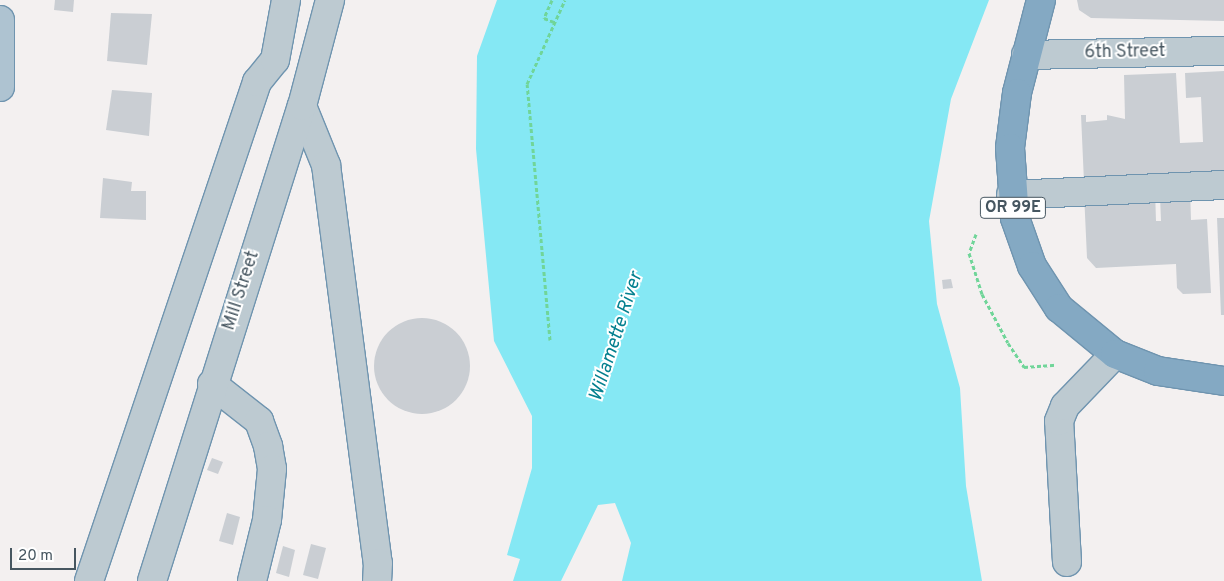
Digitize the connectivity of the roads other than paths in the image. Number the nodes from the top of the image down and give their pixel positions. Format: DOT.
graph roads {
  1 [pos="270,0"];
  2 [pos="286,0"];
  3 [pos="330,0"];
  4 [pos="1041,0"];
  5 [pos="0,20"];
  6 [pos="1224,51"];
  7 [pos="1026,55"];
  8 [pos="275,60"];
  9 [pos="312,70"];
  10 [pos="0,87"];
  11 [pos="302,106"];
  12 [pos="1224,185"];
  13 [pos="1011,195"];
  14 [pos="1115,354"];
  15 [pos="1224,381"];
  16 [pos="212,384"];
  17 [pos="1067,562"];
  18 [pos="89,581"];
  19 [pos="152,581"];
  20 [pos="252,581"];
  21 [pos="377,581"];
  1 -- 8 [label="street"];
  2 -- 8 [label="street"];
  3 -- 9 [label="street, Mill Street"];
  4 -- 7 [label="highway, OR 99E"];
  5 -- 10 [label="main road"];
  6 -- 7 [label="street, 6th Street"];
  7 -- 13 [label="highway, OR 99E"];
  8 -- 9 [label="street"];
  8 -- 18 [label="street"];
  9 -- 11 [label="street, Mill Street"];
  11 -- 16 [label="street, Mill Street"];
  11 -- 21 [label="street"];
  12 -- 13 [label="street"];
  13 -- 14 [label="highway, OR 99E"];
  14 -- 15 [label="highway, OR 99E"];
  14 -- 17 [label="street"];
  16 -- 19 [label="street, Mill Street"];
  16 -- 20 [label="street"];
}
